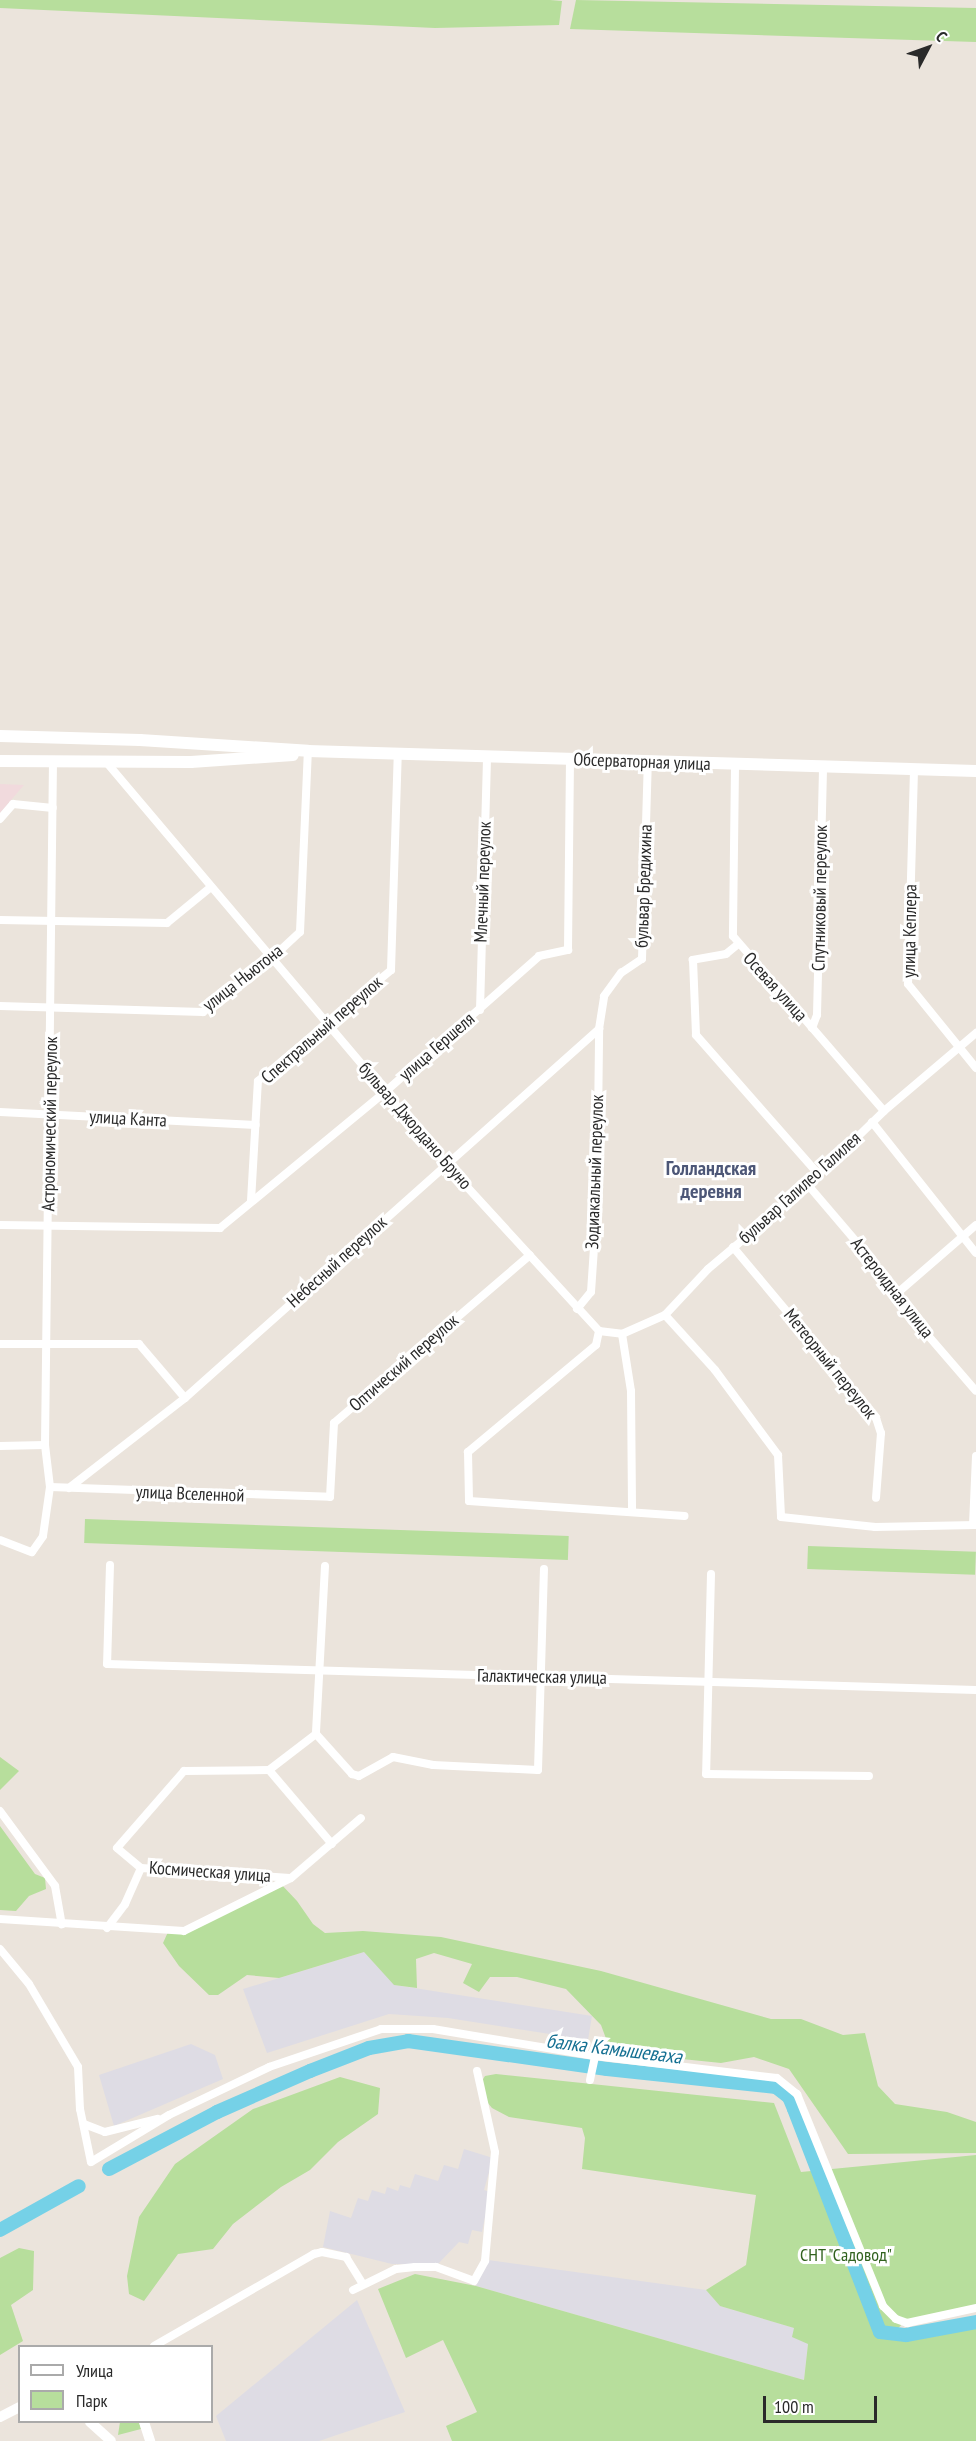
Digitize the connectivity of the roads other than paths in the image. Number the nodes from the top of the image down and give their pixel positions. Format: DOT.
graph roads {
  1 [pos="0,736"];
  2 [pos="140,740"];
  3 [pos="308,751"];
  4 [pos="398,752"];
  5 [pos="487,755"];
  6 [pos="570,759"];
  7 [pos="0,761"];
  8 [pos="53,761"];
  9 [pos="648,761"];
  10 [pos="107,763"];
  11 [pos="140,763"];
  12 [pos="735,766"];
  13 [pos="823,768"];
  14 [pos="914,770"];
  15 [pos="976,771"];
  16 [pos="53,808"];
  17 [pos="0,819"];
  18 [pos="211,887"];
  19 [pos="0,920"];
  20 [pos="51,921"];
  21 [pos="737,945"];
  22 [pos="272,958"];
  23 [pos="0,1006"];
  24 [pos="51,1007"];
  25 [pos="480,1010"];
  26 [pos="328,1025"];
  27 [pos="812,1028"];
  28 [pos="599,1029"];
  29 [pos="976,1034"];
  30 [pos="958,1047"];
  31 [pos="976,1068"];
  32 [pos="385,1092"];
  33 [pos="884,1111"];
  34 [pos="0,1112"];
  35 [pos="50,1115"];
  36 [pos="872,1122"];
  37 [pos="256,1125"];
  38 [pos="447,1165"];
  39 [pos="818,1174"];
  40 [pos="808,1185"];
  41 [pos="251,1201"];
  42 [pos="0,1225"];
  43 [pos="976,1225"];
  44 [pos="49,1226"];
  45 [pos="962,1236"];
  46 [pos="734,1247"];
  47 [pos="976,1253"];
  48 [pos="530,1255"];
  49 [pos="894,1296"];
  50 [pos="577,1309"];
  51 [pos="665,1315"];
  52 [pos="598,1331"];
  53 [pos="622,1334"];
  54 [pos="0,1344"];
  55 [pos="49,1344"];
  56 [pos="976,1391"];
  57 [pos="185,1398"];
  58 [pos="45,1445"];
  59 [pos="0,1446"];
  60 [pos="976,1456"];
  61 [pos="50,1487"];
  62 [pos="69,1488"];
  63 [pos="330,1497"];
  64 [pos="876,1498"];
  65 [pos="632,1510"];
  66 [pos="684,1516"];
  67 [pos="974,1525"];
  68 [pos="0,1540"];
  69 [pos="110,1565"];
  70 [pos="325,1566"];
  71 [pos="544,1569"];
  72 [pos="711,1574"];
  73 [pos="319,1670"];
  74 [pos="541,1677"];
  75 [pos="708,1681"];
  76 [pos="976,1689"];
  77 [pos="316,1734"];
  78 [pos="269,1770"];
  79 [pos="869,1776"];
  80 [pos="0,1811"];
  81 [pos="361,1818"];
  82 [pos="332,1844"];
  83 [pos="141,1868"];
  84 [pos="291,1878"];
  85 [pos="0,1919"];
  86 [pos="62,1924"];
  87 [pos="107,1928"];
  88 [pos="0,1949"];
  89 [pos="595,2056"];
  90 [pos="477,2070"];
  91 [pos="590,2080"];
  92 [pos="169,2115"];
  93 [pos="84,2124"];
  94 [pos="362,2283"];
  95 [pos="353,2290"];
  96 [pos="976,2308"];
  97 [pos="156,2345"];
  98 [pos="18,2408"];
  99 [pos="0,2417"];
  100 [pos="92,2423"];
  101 [pos="145,2423"];
  102 [pos="107,2436"];
  103 [pos="150,2441"];
  1 -- 2 [label="main road, Обсерваторная улица"];
  2 -- 3 [label="main road, Обсерваторная улица"];
  2 -- 11 [label="main road"];
  3 -- 4 [label="main road, Обсерваторная улица"];
  3 -- 11 [label="main road, Обсерваторная улица"];
  3 -- 22 [label="street, улица Ньютона"];
  4 -- 5 [label="main road, Обсерваторная улица"];
  4 -- 26 [label="street, Спектральный переулок"];
  5 -- 6 [label="main road, Обсерваторная улица"];
  5 -- 25 [label="street, Млечный переулок"];
  6 -- 9 [label="main road, Обсерваторная улица"];
  6 -- 25 [label="street, улица Гершеля"];
  7 -- 8 [label="main road, Обсерваторная улица"];
  8 -- 10 [label="main road, Обсерваторная улица"];
  8 -- 16 [label="street, Астрономический переулок"];
  9 -- 12 [label="main road, Обсерваторная улица"];
  9 -- 28 [label="street, бульвар Бредихина"];
  10 -- 11 [label="main road, Обсерваторная улица"];
  10 -- 18 [label="street, бульвар Джордано Бруно"];
  12 -- 13 [label="main road, Обсерваторная улица"];
  12 -- 21 [label="street, Осевая улица"];
  13 -- 14 [label="main road, Обсерваторная улица"];
  13 -- 27 [label="street, Спутниковый переулок"];
  14 -- 15 [label="main road, Обсерваторная улица"];
  14 -- 30 [label="street, улица Кеплера"];
  16 -- 17 [label="street"];
  16 -- 20 [label="street, Астрономический переулок"];
  18 -- 20 [label="street"];
  18 -- 22 [label="street, бульвар Джордано Бруно"];
  19 -- 20 [label="street"];
  20 -- 24 [label="street, Астрономический переулок"];
  21 -- 27 [label="street, Осевая улица"];
  21 -- 39 [label="street"];
  22 -- 24 [label="street, улица Ньютона"];
  22 -- 26 [label="street, бульвар Джордано Бруно"];
  23 -- 24 [label="street, улица Ньютона"];
  24 -- 35 [label="street, Астрономический переулок"];
  25 -- 32 [label="street, улица Гершеля"];
  26 -- 32 [label="street, бульвар Джордано Бруно"];
  26 -- 37 [label="street, Спектральный переулок"];
  27 -- 33 [label="street, Осевая улица"];
  28 -- 38 [label="street, Небесный переулок"];
  28 -- 50 [label="street, Зодиакальный переулок"];
  29 -- 30 [label="street, бульвар Галилео Галилея"];
  30 -- 31 [label="street, улица Кеплера"];
  30 -- 33 [label="street, бульвар Галилео Галилея"];
  32 -- 38 [label="street, бульвар Джордано Бруно"];
  32 -- 41 [label="street, улица Гершеля"];
  33 -- 36 [label="street, бульвар Галилео Галилея"];
  34 -- 35 [label="street, улица Канта"];
  35 -- 37 [label="street, улица Канта"];
  35 -- 44 [label="street, Астрономический переулок"];
  36 -- 39 [label="street, бульвар Галилео Галилея"];
  36 -- 45 [label="street"];
  37 -- 41 [label="street, Спектральный переулок"];
  38 -- 48 [label="street, бульвар Джордано Бруно"];
  38 -- 57 [label="street, Небесный переулок"];
  39 -- 40 [label="street, бульвар Галилео Галилея"];
  40 -- 46 [label="street, бульвар Галилео Галилея"];
  40 -- 49 [label="street, Астероидная улица"];
  41 -- 44 [label="street, улица Гершеля"];
  42 -- 44 [label="street, улица Гершеля"];
  43 -- 45 [label="street"];
  44 -- 55 [label="street, Астрономический переулок"];
  45 -- 47 [label="street"];
  45 -- 49 [label="street"];
  46 -- 51 [label="street, бульвар Галилео Галилея"];
  46 -- 64 [label="street, Метеорный переулок"];
  48 -- 50 [label="street, бульвар Джордано Бруно"];
  48 -- 63 [label="street, Оптический переулок"];
  49 -- 56 [label="street, Астероидная улица"];
  50 -- 52 [label="street, бульвар Джордано Бруно"];
  51 -- 53 [label="street, бульвар Галилео Галилея"];
  51 -- 67 [label="street"];
  52 -- 53 [label="street"];
  52 -- 65 [label="street"];
  53 -- 65 [label="street"];
  54 -- 55 [label="street"];
  55 -- 57 [label="street"];
  55 -- 58 [label="street, Астрономический переулок"];
  57 -- 62 [label="street, Небесный переулок"];
  58 -- 59 [label="street"];
  58 -- 61 [label="street, Астрономический переулок"];
  60 -- 67 [label="street"];
  61 -- 62 [label="street, улица Вселенной"];
  61 -- 68 [label="street, Астрономический переулок"];
  62 -- 63 [label="street, улица Вселенной"];
  65 -- 66 [label="street"];
  69 -- 73 [label="street, Галактическая улица"];
  70 -- 73 [label="street"];
  71 -- 74 [label="street"];
  72 -- 75 [label="street"];
  73 -- 74 [label="street, Галактическая улица"];
  73 -- 77 [label="street"];
  74 -- 75 [label="street, Галактическая улица"];
  74 -- 77 [label="street"];
  75 -- 76 [label="street, Галактическая улица"];
  75 -- 79 [label="street"];
  77 -- 78 [label="street"];
  78 -- 82 [label="street"];
  78 -- 83 [label="street, Космическая улица"];
  80 -- 86 [label="street"];
  81 -- 82 [label="street, Космическая улица"];
  82 -- 84 [label="street, Космическая улица"];
  83 -- 84 [label="street, Космическая улица"];
  83 -- 87 [label="street"];
  84 -- 87 [label="street"];
  85 -- 86 [label="street"];
  86 -- 87 [label="street"];
  88 -- 93 [label="street"];
  89 -- 91 [label="street"];
  89 -- 92 [label="street"];
  89 -- 96 [label="street"];
  90 -- 94 [label="street"];
  92 -- 93 [label="street"];
  92 -- 93 [label="street"];
  94 -- 95 [label="street"];
  94 -- 97 [label="street"];
  98 -- 99 [label="street"];
  100 -- 102 [label="street"];
  101 -- 103 [label="street"];
}
